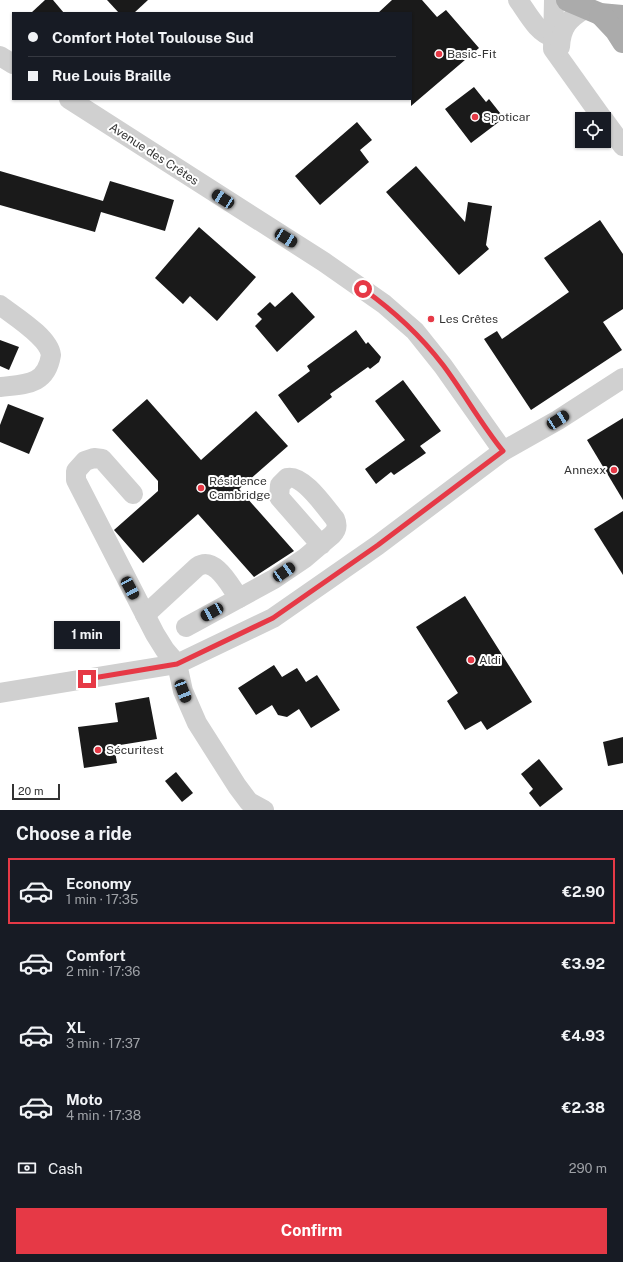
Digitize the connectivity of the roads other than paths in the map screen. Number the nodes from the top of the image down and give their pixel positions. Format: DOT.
graph roads {
  1 [pos="518,0"];
  2 [pos="554,0"];
  3 [pos="584,7"];
  4 [pos="623,16"];
  5 [pos="553,37"];
  6 [pos="623,42"];
  7 [pos="0,56"];
  8 [pos="560,59"];
  9 [pos="12,63"];
  10 [pos="71,100"];
  11 [pos="598,112"];
  12 [pos="611,130"];
  13 [pos="623,146"];
  14 [pos="0,305"];
  15 [pos="623,378"];
  16 [pos="0,388"];
  17 [pos="503,451"];
  18 [pos="133,494"];
  19 [pos="321,545"];
  20 [pos="239,598"];
  21 [pos="145,615"];
  22 [pos="186,627"];
  23 [pos="177,664"];
  24 [pos="0,693"];
  25 [pos="264,810"];
  1 -- 5 [label="street"];
  2 -- 5 [label="street"];
  3 -- 4 [label="main road"];
  3 -- 6 [label="main road"];
  3 -- 8 [label="street"];
  5 -- 8 [label="street"];
  7 -- 9 [label="street"];
  8 -- 11 [label="street"];
  10 -- 17 [label="street, Avenue des Crêtes"];
  12 -- 13 [label="street"];
  14 -- 16 [label="street"];
  15 -- 17 [label="street"];
  17 -- 23 [label="street"];
  18 -- 21 [label="street"];
  19 -- 20 [label="street"];
  20 -- 21 [label="street"];
  20 -- 22 [label="street"];
  21 -- 23 [label="street"];
  23 -- 24 [label="street"];
  23 -- 25 [label="street"];
}
